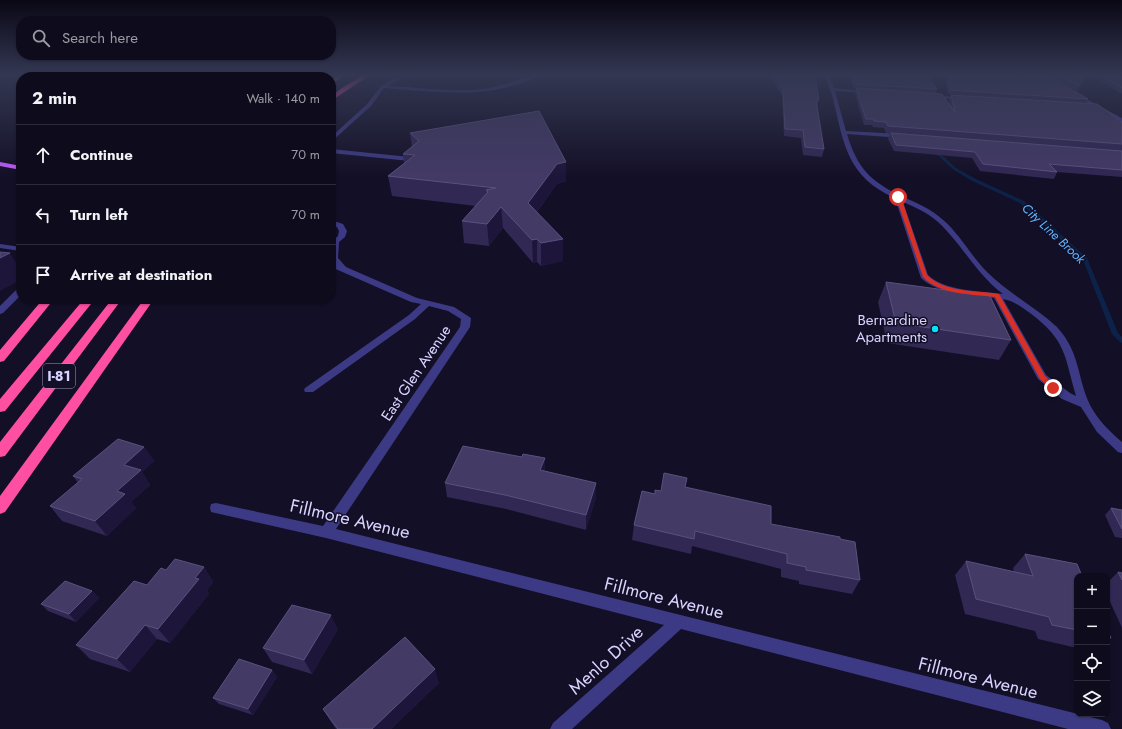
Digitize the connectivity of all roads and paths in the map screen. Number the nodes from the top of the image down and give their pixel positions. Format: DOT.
graph roads {
  1 [pos="365,109"];
  2 [pos="837,109"];
  3 [pos="1102,109"];
  4 [pos="1122,120"];
  5 [pos="843,132"];
  6 [pos="336,136"];
  7 [pos="908,137"];
  8 [pos="336,152"];
  9 [pos="410,159"];
  10 [pos="0,164"];
  11 [pos="16,167"];
  12 [pos="898,197"];
  13 [pos="336,224"];
  14 [pos="336,241"];
  15 [pos="0,246"];
  16 [pos="16,248"];
  17 [pos="336,261"];
  18 [pos="336,266"];
  19 [pos="343,270"];
  20 [pos="16,295"];
  21 [pos="997,296"];
  22 [pos="1016,298"];
  23 [pos="427,303"];
  24 [pos="46,304"];
  25 [pos="86,304"];
  26 [pos="113,304"];
  27 [pos="145,304"];
  28 [pos="0,311"];
  29 [pos="0,358"];
  30 [pos="309,390"];
  31 [pos="1085,405"];
  32 [pos="0,408"];
  33 [pos="1122,448"];
  34 [pos="0,452"];
  35 [pos="0,508"];
  36 [pos="216,508"];
  37 [pos="326,532"];
  38 [pos="679,621"];
  39 [pos="559,729"];
  40 [pos="1102,729"];
  1 -- 6 [label="street"];
  2 -- 5 [label="street"];
  3 -- 4 [label="street"];
  5 -- 7 [label="street"];
  5 -- 12 [label="street"];
  8 -- 9 [label="street"];
  10 -- 11 [label="main road"];
  12 -- 21 [label="street"];
  12 -- 22 [label="street"];
  13 -- 14 [label="street"];
  15 -- 16 [label="street"];
  17 -- 19 [label="street"];
  18 -- 19 [label="street, East Glen Avenue"];
  19 -- 23 [label="street, East Glen Avenue"];
  20 -- 28 [label="street"];
  21 -- 22 [label="street"];
  21 -- 31 [label="street"];
  22 -- 31 [label="street"];
  23 -- 30 [label="street"];
  23 -- 37 [label="street, East Glen Avenue"];
  24 -- 29 [label="highway"];
  25 -- 32 [label="highway, I-81"];
  26 -- 34 [label="highway, I-81"];
  27 -- 35 [label="highway"];
  31 -- 33 [label="street"];
  36 -- 37 [label="street, Fillmore Avenue"];
  37 -- 38 [label="street, Fillmore Avenue"];
  38 -- 39 [label="street, Menlo Drive"];
  38 -- 40 [label="street, Fillmore Avenue"];
}
